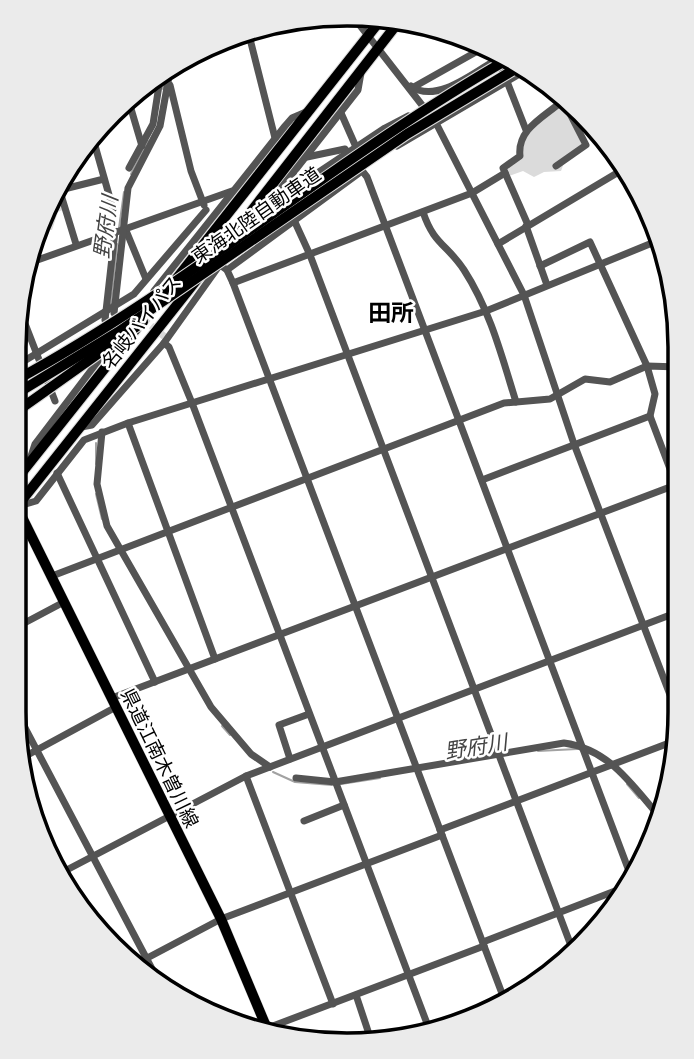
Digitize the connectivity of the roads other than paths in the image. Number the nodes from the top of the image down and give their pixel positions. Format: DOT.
graph roads {
  1 [pos="361,27"];
  2 [pos="375,28"];
  3 [pos="393,30"];
  4 [pos="368,36"];
  5 [pos="251,41"];
  6 [pos="379,48"];
  7 [pos="474,53"];
  8 [pos="494,62"];
  9 [pos="494,62"];
  10 [pos="503,67"];
  11 [pos="361,72"];
  12 [pos="511,72"];
  13 [pos="517,75"];
  14 [pos="402,79"];
  15 [pos="169,81"];
  16 [pos="507,81"];
  17 [pos="159,88"];
  18 [pos="412,88"];
  19 [pos="557,105"];
  20 [pos="424,107"];
  21 [pos="131,110"];
  22 [pos="306,113"];
  23 [pos="341,113"];
  24 [pos="573,119"];
  25 [pos="436,123"];
  26 [pos="526,130"];
  27 [pos="275,138"];
  28 [pos="142,146"];
  29 [pos="96,149"];
  30 [pos="353,149"];
  31 [pos="307,157"];
  32 [pos="556,166"];
  33 [pos="129,168"];
  34 [pos="363,170"];
  35 [pos="505,173"];
  36 [pos="617,173"];
  37 [pos="104,179"];
  38 [pos="70,185"];
  39 [pos="232,191"];
  40 [pos="472,193"];
  41 [pos="281,194"];
  42 [pos="62,199"];
  43 [pos="202,200"];
  44 [pos="113,209"];
  45 [pos="206,210"];
  46 [pos="423,212"];
  47 [pos="212,218"];
  48 [pos="296,219"];
  49 [pos="385,225"];
  50 [pos="527,226"];
  51 [pos="120,229"];
  52 [pos="245,243"];
  53 [pos="651,243"];
  54 [pos="76,244"];
  55 [pos="498,244"];
  56 [pos="310,255"];
  57 [pos="39,258"];
  58 [pos="599,263"];
  59 [pos="220,265"];
  60 [pos="540,266"];
  61 [pos="227,271"];
  62 [pos="146,279"];
  63 [pos="233,283"];
  64 [pos="547,285"];
  65 [pos="524,295"];
  66 [pos="486,312"];
  67 [pos="110,313"];
  68 [pos="27,329"];
  69 [pos="424,332"];
  70 [pos="166,339"];
  71 [pos="37,355"];
  72 [pos="348,356"];
  73 [pos="26,361"];
  74 [pos="647,366"];
  75 [pos="668,367"];
  76 [pos="26,375"];
  77 [pos="270,380"];
  78 [pos="26,388"];
  79 [pos="557,396"];
  80 [pos="55,401"];
  81 [pos="516,402"];
  82 [pos="192,403"];
  83 [pos="26,405"];
  84 [pos="650,416"];
  85 [pos="459,421"];
  86 [pos="128,422"];
  87 [pos="79,427"];
  88 [pos="102,432"];
  89 [pos="574,444"];
  90 [pos="384,450"];
  91 [pos="668,461"];
  92 [pos="27,467"];
  93 [pos="57,473"];
  94 [pos="307,479"];
  95 [pos="482,480"];
  96 [pos="668,489"];
  97 [pos="26,493"];
  98 [pos="26,504"];
  99 [pos="231,509"];
  100 [pos="600,513"];
  101 [pos="26,525"];
  102 [pos="168,533"];
  103 [pos="508,548"];
  104 [pos="118,551"];
  105 [pos="96,559"];
  106 [pos="52,576"];
  107 [pos="432,576"];
  108 [pos="64,602"];
  109 [pos="355,606"];
  110 [pos="668,616"];
  111 [pos="26,622"];
  112 [pos="644,626"];
  113 [pos="279,635"];
  114 [pos="215,659"];
  115 [pos="550,661"];
  116 [pos="187,670"];
  117 [pos="155,682"];
  118 [pos="668,689"];
  119 [pos="475,690"];
  120 [pos="114,703"];
  121 [pos="309,715"];
  122 [pos="398,718"];
  123 [pos="27,728"];
  124 [pos="666,744"];
  125 [pos="322,747"];
  126 [pos="39,749"];
  127 [pos="583,749"];
  128 [pos="29,754"];
  129 [pos="500,756"];
  130 [pos="290,759"];
  131 [pos="612,765"];
  132 [pos="270,767"];
  133 [pos="418,770"];
  134 [pos="592,773"];
  135 [pos="246,776"];
  136 [pos="296,778"];
  137 [pos="336,785"];
  138 [pos="516,802"];
  139 [pos="344,805"];
  140 [pos="653,809"];
  141 [pos="169,816"];
  142 [pos="304,821"];
  143 [pos="441,832"];
  144 [pos="95,855"];
  145 [pos="366,864"];
  146 [pos="628,867"];
  147 [pos="68,869"];
  148 [pos="612,892"];
  149 [pos="291,893"];
  150 [pos="559,913"];
  151 [pos="221,919"];
  152 [pos="570,943"];
  153 [pos="484,944"];
  154 [pos="147,959"];
  155 [pos="150,964"];
  156 [pos="408,975"];
  157 [pos="502,993"];
  158 [pos="356,995"];
  159 [pos="333,1004"];
  160 [pos="263,1022"];
  161 [pos="427,1023"];
  162 [pos="276,1025"];
  163 [pos="368,1032"];
  1 -- 4 [label="street"];
  2 -- 4 [label="highway, 名岐バイパス"];
  3 -- 6 [label="highway, 名岐バイパス"];
  4 -- 6 [label="street"];
  4 -- 22 [label="highway, 名岐バイパス"];
  5 -- 27 [label="street"];
  6 -- 11 [label="highway, 名岐バイパス"];
  6 -- 14 [label="street"];
  7 -- 18 [label="street"];
  8 -- 18 [label="street"];
  9 -- 76 [label="highway, 東海北陸自動車道, bridge"];
  10 -- 16 [label="street"];
  11 -- 23 [label="street"];
  11 -- 87 [label="highway, 名岐バイパス"];
  12 -- 52 [label="highway, 東海北陸自動車道, bridge"];
  13 -- 16 [label="street"];
  14 -- 18 [label="street"];
  14 -- 20 [label="street"];
  15 -- 43 [label="street"];
  15 -- 51 [label="street"];
  16 -- 25 [label="street"];
  16 -- 26 [label="street"];
  17 -- 28 [label="street"];
  19 -- 26 [label="street"];
  20 -- 25 [label="street"];
  20 -- 30 [label="street"];
  21 -- 28 [label="street"];
  22 -- 27 [label="street"];
  22 -- 92 [label="highway, 名岐バイパス"];
  23 -- 30 [label="street"];
  23 -- 31 [label="street"];
  24 -- 32 [label="street"];
  25 -- 34 [label="street"];
  25 -- 40 [label="street"];
  26 -- 35 [label="street"];
  27 -- 39 [label="street"];
  28 -- 33 [label="street"];
  29 -- 37 [label="street"];
  30 -- 31 [label="street"];
  30 -- 34 [label="street"];
  30 -- 41 [label="street"];
  31 -- 41 [label="street"];
  34 -- 48 [label="street"];
  34 -- 49 [label="street"];
  35 -- 40 [label="street"];
  35 -- 50 [label="street"];
  36 -- 50 [label="street"];
  37 -- 38 [label="street"];
  37 -- 44 [label="street"];
  39 -- 43 [label="street"];
  39 -- 47 [label="street"];
  40 -- 46 [label="street"];
  40 -- 55 [label="street"];
  41 -- 48 [label="street"];
  41 -- 59 [label="street"];
  42 -- 54 [label="street"];
  43 -- 45 [label="street"];
  43 -- 51 [label="street"];
  45 -- 47 [label="street"];
  45 -- 62 [label="street"];
  46 -- 49 [label="street"];
  46 -- 66 [label="street"];
  47 -- 92 [label="street"];
  48 -- 56 [label="street"];
  48 -- 61 [label="street"];
  49 -- 56 [label="street"];
  49 -- 69 [label="street"];
  50 -- 55 [label="street"];
  50 -- 60 [label="street"];
  51 -- 54 [label="street"];
  51 -- 62 [label="street"];
  51 -- 67 [label="street"];
  52 -- 78 [label="highway, 東海北陸自動車道, bridge"];
  52 -- 83 [label="highway, bridge"];
  53 -- 58 [label="street"];
  54 -- 57 [label="street"];
  55 -- 65 [label="street"];
  56 -- 63 [label="street"];
  56 -- 72 [label="street"];
  58 -- 60 [label="street"];
  58 -- 64 [label="street"];
  58 -- 74 [label="street"];
  59 -- 61 [label="street"];
  59 -- 70 [label="street"];
  60 -- 64 [label="street"];
  61 -- 63 [label="street"];
  62 -- 67 [label="street"];
  63 -- 77 [label="street"];
  64 -- 65 [label="street"];
  65 -- 66 [label="street"];
  65 -- 79 [label="street"];
  66 -- 69 [label="street"];
  66 -- 81 [label="street"];
  67 -- 71 [label="street"];
  68 -- 71 [label="street"];
  69 -- 72 [label="street"];
  69 -- 85 [label="street"];
  70 -- 82 [label="street"];
  70 -- 87 [label="street"];
  71 -- 73 [label="street"];
  71 -- 80 [label="street"];
  72 -- 77 [label="street"];
  72 -- 90 [label="street"];
  74 -- 75 [label="street"];
  74 -- 79 [label="street"];
  74 -- 84 [label="street"];
  77 -- 82 [label="street"];
  77 -- 94 [label="street"];
  79 -- 81 [label="street"];
  79 -- 89 [label="street"];
  81 -- 85 [label="street"];
  82 -- 86 [label="street"];
  82 -- 99 [label="street"];
  84 -- 89 [label="street"];
  84 -- 91 [label="street"];
  85 -- 90 [label="street"];
  85 -- 95 [label="street"];
  86 -- 88 [label="street"];
  86 -- 102 [label="street"];
  87 -- 97 [label="highway, 名岐バイパス"];
  88 -- 93 [label="street"];
  88 -- 104 [label="street"];
  89 -- 95 [label="street"];
  89 -- 100 [label="street"];
  90 -- 94 [label="street"];
  90 -- 107 [label="street"];
  93 -- 98 [label="street"];
  93 -- 105 [label="street"];
  94 -- 99 [label="street"];
  94 -- 109 [label="street"];
  95 -- 103 [label="street"];
  96 -- 100 [label="street"];
  99 -- 102 [label="street"];
  99 -- 113 [label="street"];
  100 -- 103 [label="street"];
  100 -- 112 [label="street"];
  101 -- 106 [label="main road, 県道江南木曽川線"];
  102 -- 104 [label="street"];
  102 -- 114 [label="street"];
  103 -- 107 [label="street"];
  103 -- 115 [label="street"];
  104 -- 105 [label="street"];
  104 -- 116 [label="street"];
  105 -- 106 [label="street"];
  105 -- 117 [label="street"];
  106 -- 108 [label="main road, 県道江南木曽川線"];
  107 -- 109 [label="street"];
  107 -- 119 [label="street"];
  108 -- 111 [label="street"];
  108 -- 120 [label="main road, 県道江南木曽川線"];
  109 -- 113 [label="street"];
  109 -- 122 [label="street"];
  110 -- 112 [label="street"];
  112 -- 115 [label="street"];
  112 -- 118 [label="street"];
  113 -- 114 [label="street"];
  113 -- 121 [label="street"];
  114 -- 116 [label="street"];
  115 -- 119 [label="street"];
  115 -- 127 [label="street"];
  116 -- 117 [label="street"];
  116 -- 132 [label="street"];
  117 -- 120 [label="street"];
  119 -- 122 [label="street"];
  119 -- 129 [label="street"];
  120 -- 126 [label="street"];
  120 -- 141 [label="main road, 県道江南木曽川線"];
  121 -- 125 [label="street"];
  121 -- 130 [label="street"];
  122 -- 125 [label="street"];
  122 -- 133 [label="street"];
  123 -- 126 [label="street"];
  124 -- 131 [label="street"];
  125 -- 130 [label="street"];
  125 -- 137 [label="street"];
  126 -- 128 [label="street"];
  126 -- 144 [label="street"];
  127 -- 129 [label="street"];
  127 -- 131 [label="street"];
  127 -- 134 [label="street"];
  129 -- 133 [label="street"];
  129 -- 138 [label="street"];
  130 -- 132 [label="street"];
  131 -- 134 [label="street"];
  131 -- 140 [label="street"];
  132 -- 135 [label="street"];
  133 -- 137 [label="street"];
  133 -- 143 [label="street"];
  134 -- 138 [label="street"];
  134 -- 146 [label="street"];
  135 -- 141 [label="street"];
  135 -- 149 [label="street"];
  136 -- 137 [label="street"];
  137 -- 139 [label="street"];
  138 -- 143 [label="street"];
  138 -- 150 [label="street"];
  139 -- 142 [label="street"];
  139 -- 145 [label="street"];
  141 -- 144 [label="street"];
  141 -- 151 [label="main road, 県道江南木曽川線"];
  143 -- 145 [label="street"];
  143 -- 153 [label="street"];
  144 -- 147 [label="street"];
  144 -- 154 [label="street"];
  145 -- 149 [label="street"];
  145 -- 156 [label="street"];
  148 -- 150 [label="street"];
  149 -- 151 [label="street"];
  149 -- 159 [label="street"];
  150 -- 152 [label="street"];
  150 -- 153 [label="street"];
  151 -- 154 [label="street"];
  151 -- 160 [label="main road, 県道江南木曽川線"];
  153 -- 156 [label="street"];
  153 -- 157 [label="street"];
  154 -- 155 [label="street"];
  156 -- 158 [label="street"];
  156 -- 161 [label="street"];
  158 -- 159 [label="street"];
  158 -- 163 [label="street"];
  159 -- 162 [label="street"];
}
